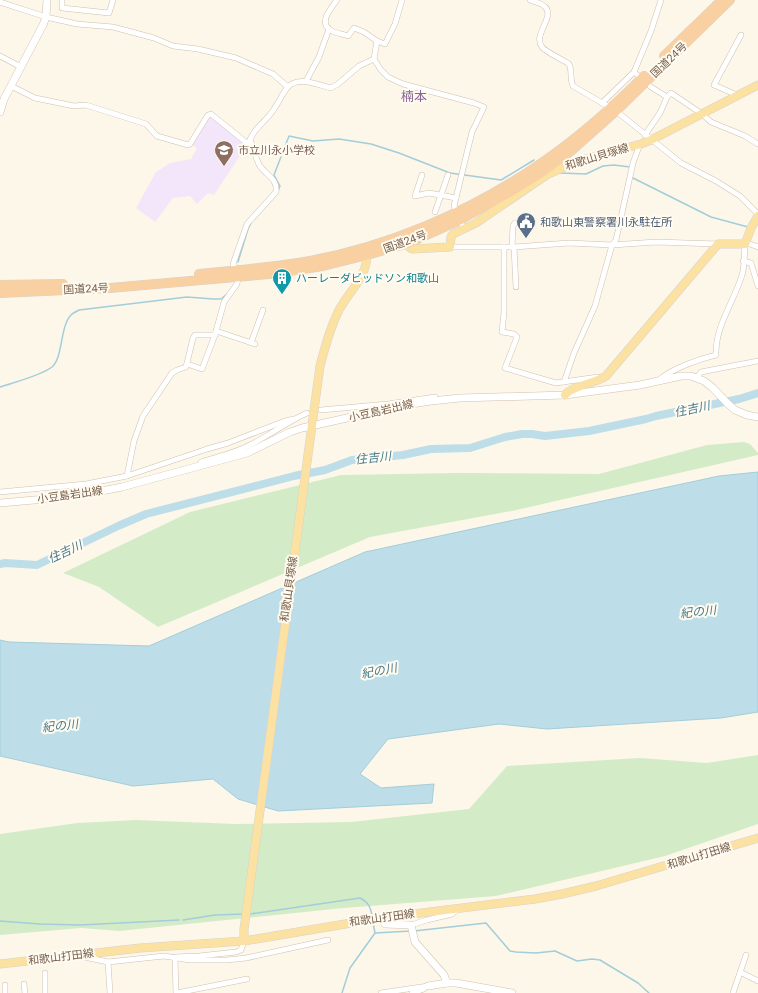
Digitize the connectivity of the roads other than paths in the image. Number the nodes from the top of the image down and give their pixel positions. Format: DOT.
graph roads {
  1 [pos="47,0"];
  2 [pos="62,0"];
  3 [pos="114,0"];
  4 [pos="337,0"];
  5 [pos="402,0"];
  6 [pos="530,0"];
  7 [pos="661,0"];
  8 [pos="722,0"];
  9 [pos="730,0"];
  10 [pos="0,2"];
  11 [pos="539,2"];
  12 [pos="46,17"];
  13 [pos="329,29"];
  14 [pos="741,35"];
  15 [pos="378,41"];
  16 [pos="0,56"];
  17 [pos="374,59"];
  18 [pos="21,67"];
  19 [pos="634,72"];
  20 [pos="306,81"];
  21 [pos="643,81"];
  22 [pos="758,85"];
  23 [pos="11,86"];
  24 [pos="288,87"];
  25 [pos="737,95"];
  26 [pos="667,97"];
  27 [pos="609,107"];
  28 [pos="0,112"];
  29 [pos="702,114"];
  30 [pos="648,137"];
  31 [pos="250,140"];
  32 [pos="640,144"];
  33 [pos="758,144"];
  34 [pos="568,148"];
  35 [pos="578,161"];
  36 [pos="422,175"];
  37 [pos="448,175"];
  38 [pos="441,195"];
  39 [pos="456,198"];
  40 [pos="435,212"];
  41 [pos="758,215"];
  42 [pos="460,220"];
  43 [pos="531,221"];
  44 [pos="408,243"];
  45 [pos="718,244"];
  46 [pos="745,244"];
  47 [pos="612,245"];
  48 [pos="504,246"];
  49 [pos="758,246"];
  50 [pos="450,247"];
  51 [pos="513,247"];
  52 [pos="366,251"];
  53 [pos="743,261"];
  54 [pos="237,274"];
  55 [pos="0,285"];
  56 [pos="758,286"];
  57 [pos="516,287"];
  58 [pos="0,293"];
  59 [pos="263,310"];
  60 [pos="216,333"];
  61 [pos="758,361"];
  62 [pos="187,364"];
  63 [pos="606,376"];
  64 [pos="697,377"];
  65 [pos="659,380"];
  66 [pos="564,382"];
  67 [pos="565,396"];
  68 [pos="460,398"];
  69 [pos="318,409"];
  70 [pos="307,413"];
  71 [pos="758,417"];
  72 [pos="294,419"];
  73 [pos="312,426"];
  74 [pos="178,472"];
  75 [pos="127,476"];
  76 [pos="0,492"];
  77 [pos="0,502"];
  78 [pos="758,838"];
  79 [pos="460,908"];
  80 [pos="381,918"];
  81 [pos="412,930"];
  82 [pos="328,940"];
  83 [pos="244,941"];
  84 [pos="76,955"];
  85 [pos="746,955"];
  86 [pos="175,957"];
  87 [pos="108,962"];
  88 [pos="0,964"];
  89 [pos="740,972"];
  90 [pos="45,973"];
  91 [pos="247,979"];
  92 [pos="758,980"];
  93 [pos="447,983"];
  94 [pos="24,984"];
  95 [pos="5,985"];
  96 [pos="428,986"];
  97 [pos="494,991"];
  98 [pos="5,993"];
  99 [pos="25,993"];
  100 [pos="45,993"];
  101 [pos="110,993"];
  102 [pos="177,993"];
  103 [pos="380,993"];
  104 [pos="412,993"];
  105 [pos="512,993"];
  106 [pos="733,993"];
  1 -- 12 [label="main road"];
  2 -- 3 [label="street"];
  4 -- 13 [label="street"];
  5 -- 15 [label="street"];
  6 -- 11 [label="street"];
  7 -- 19 [label="street"];
  8 -- 21 [label="highway, 国道24号"];
  9 -- 21 [label="highway, 国道24号"];
  10 -- 12 [label="street"];
  11 -- 27 [label="street"];
  12 -- 18 [label="main road"];
  12 -- 24 [label="street"];
  13 -- 15 [label="street"];
  13 -- 20 [label="street"];
  14 -- 25 [label="street"];
  15 -- 17 [label="street"];
  16 -- 18 [label="street"];
  17 -- 20 [label="street"];
  17 -- 39 [label="street"];
  18 -- 23 [label="main road"];
  19 -- 21 [label="street"];
  19 -- 27 [label="street"];
  20 -- 24 [label="street"];
  21 -- 26 [label="street"];
  21 -- 27 [label="highway, 国道24号"];
  22 -- 25 [label="main road, 和歌山貝塚線"];
  23 -- 28 [label="main road"];
  23 -- 31 [label="street"];
  24 -- 31 [label="street"];
  25 -- 29 [label="main road, 和歌山貝塚線"];
  26 -- 29 [label="street"];
  26 -- 30 [label="street"];
  27 -- 30 [label="street"];
  27 -- 34 [label="highway, 国道24号"];
  29 -- 30 [label="main road, 和歌山貝塚線"];
  29 -- 33 [label="street"];
  30 -- 32 [label="main road, 和歌山貝塚線"];
  30 -- 41 [label="street"];
  31 -- 54 [label="street"];
  32 -- 35 [label="main road, 和歌山貝塚線"];
  32 -- 47 [label="street"];
  34 -- 35 [label="main road"];
  34 -- 42 [label="highway, 国道24号"];
  35 -- 42 [label="main road, 和歌山貝塚線"];
  36 -- 38 [label="street"];
  37 -- 38 [label="street"];
  38 -- 39 [label="street"];
  38 -- 40 [label="street"];
  39 -- 42 [label="street"];
  41 -- 46 [label="main road"];
  42 -- 44 [label="highway, 国道24号"];
  42 -- 50 [label="main road, 和歌山貝塚線"];
  42 -- 52 [label="highway, 国道24号"];
  43 -- 51 [label="street"];
  44 -- 50 [label="main road"];
  44 -- 52 [label="highway, 国道24号"];
  45 -- 46 [label="main road"];
  45 -- 47 [label="street"];
  45 -- 63 [label="main road"];
  46 -- 49 [label="street"];
  46 -- 53 [label="street"];
  47 -- 51 [label="street"];
  47 -- 66 [label="street"];
  48 -- 50 [label="street"];
  48 -- 51 [label="street"];
  48 -- 66 [label="street"];
  51 -- 57 [label="street"];
  52 -- 54 [label="highway, 国道24号"];
  52 -- 69 [label="main road, 和歌山貝塚線"];
  53 -- 56 [label="street"];
  53 -- 65 [label="street"];
  54 -- 55 [label="highway, 国道24号"];
  54 -- 58 [label="highway, 国道24号"];
  54 -- 60 [label="street"];
  59 -- 60 [label="street"];
  60 -- 62 [label="street"];
  60 -- 62 [label="street"];
  61 -- 64 [label="street"];
  62 -- 75 [label="street"];
  63 -- 66 [label="street"];
  63 -- 67 [label="main road"];
  64 -- 65 [label="main road, 小豆島岩出線"];
  64 -- 71 [label="main road, 小豆島岩出線"];
  65 -- 67 [label="main road, 小豆島岩出線"];
  67 -- 68 [label="main road, 小豆島岩出線"];
  68 -- 69 [label="street"];
  68 -- 73 [label="main road, 小豆島岩出線"];
  69 -- 73 [label="main road, 和歌山貝塚線"];
  70 -- 72 [label="street"];
  72 -- 74 [label="street"];
  72 -- 75 [label="street"];
  73 -- 74 [label="main road, 小豆島岩出線"];
  73 -- 83 [label="main road, 和歌山貝塚線"];
  74 -- 77 [label="main road, 小豆島岩出線"];
  75 -- 76 [label="street"];
  78 -- 79 [label="main road, 和歌山打田線"];
  79 -- 80 [label="main road, 和歌山打田線"];
  79 -- 81 [label="street"];
  80 -- 81 [label="main road"];
  80 -- 83 [label="main road, 和歌山打田線"];
  81 -- 93 [label="main road"];
  82 -- 86 [label="street"];
  83 -- 84 [label="main road, 和歌山打田線"];
  83 -- 86 [label="street"];
  84 -- 87 [label="street"];
  84 -- 88 [label="main road, 和歌山打田線"];
  85 -- 89 [label="street"];
  86 -- 87 [label="street"];
  86 -- 102 [label="street"];
  87 -- 101 [label="street"];
  89 -- 92 [label="street"];
  89 -- 106 [label="street"];
  90 -- 100 [label="street"];
  91 -- 102 [label="street"];
  93 -- 96 [label="main road"];
  93 -- 97 [label="main road"];
  94 -- 99 [label="street"];
  95 -- 98 [label="street"];
  96 -- 103 [label="street"];
  96 -- 104 [label="street"];
  97 -- 105 [label="main road"];
}
